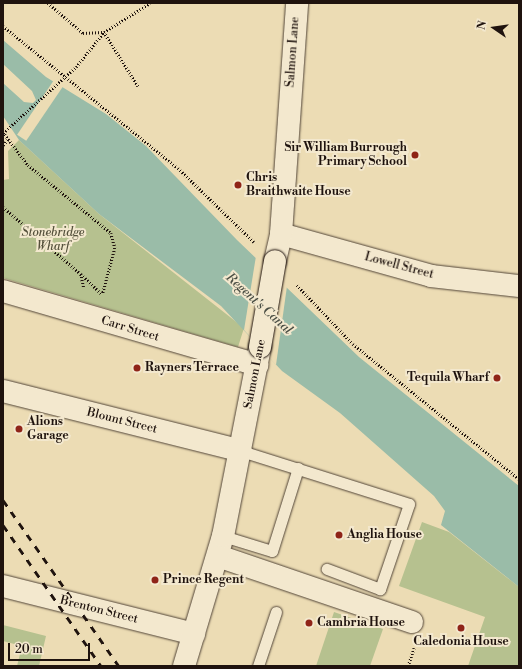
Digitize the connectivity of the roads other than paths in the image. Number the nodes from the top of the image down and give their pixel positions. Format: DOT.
graph roads {
  1 [pos="297,3"];
  2 [pos="281,234"];
  3 [pos="519,286"];
  4 [pos="3,291"];
  5 [pos="259,356"];
  6 [pos="3,391"];
  7 [pos="241,451"];
  8 [pos="298,468"];
  9 [pos="220,546"];
  10 [pos="327,569"];
  11 [pos="3,586"];
  12 [pos="276,612"];
  13 [pos="412,622"];
  14 [pos="194,634"];
  15 [pos="184,666"];
  16 [pos="258,666"];
  1 -- 2 [label="street, Salmon Lane"];
  2 -- 3 [label="street, Lowell Street"];
  2 -- 5 [label="street, Salmon Lane, bridge"];
  4 -- 5 [label="street, Carr Street"];
  5 -- 7 [label="street, Salmon Lane"];
  6 -- 7 [label="street, Blount Street"];
  7 -- 8 [label="lane"];
  7 -- 9 [label="street, Salmon Lane"];
  8 -- 9 [label="lane"];
  8 -- 10 [label="lane"];
  9 -- 13 [label="street"];
  9 -- 14 [label="street, Salmon Lane"];
  11 -- 14 [label="street, Brenton Street"];
  12 -- 16 [label="lane"];
  14 -- 15 [label="street, Salmon Lane"];
}
